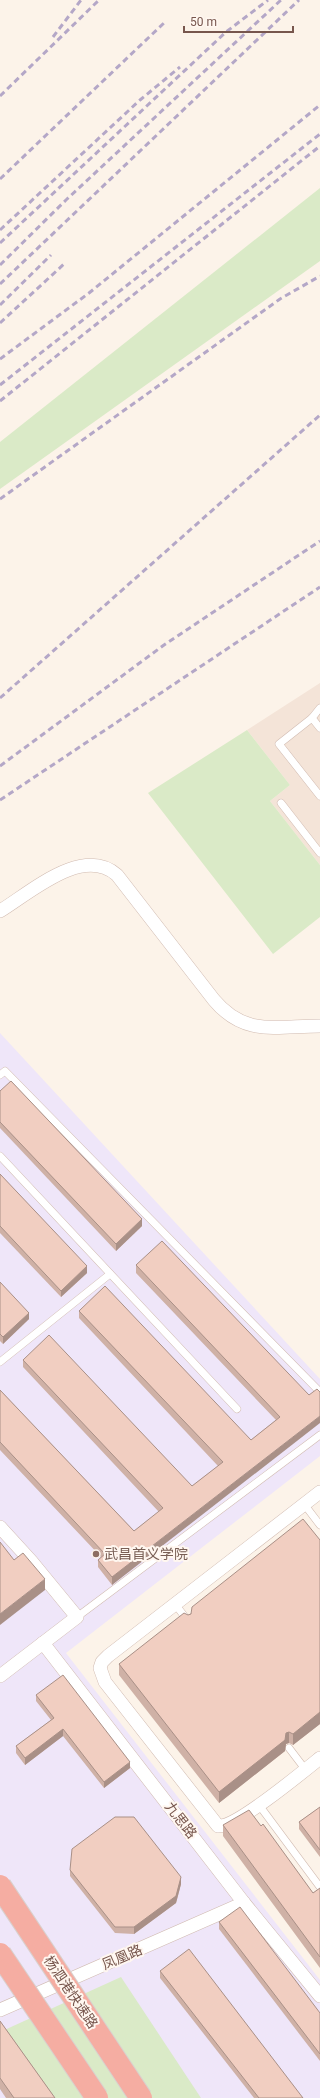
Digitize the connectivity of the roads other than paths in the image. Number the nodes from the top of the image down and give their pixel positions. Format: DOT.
graph roads {
  1 [pos="320,708"];
  2 [pos="312,718"];
  3 [pos="320,728"];
  4 [pos="320,796"];
  5 [pos="281,802"];
  6 [pos="320,853"];
  7 [pos="0,911"];
  8 [pos="320,1026"];
  9 [pos="0,1075"];
  10 [pos="0,1156"];
  11 [pos="110,1274"];
  12 [pos="0,1362"];
  13 [pos="320,1392"];
  14 [pos="237,1409"];
  15 [pos="320,1435"];
  16 [pos="320,1492"];
  17 [pos="304,1504"];
  18 [pos="320,1525"];
  19 [pos="0,1527"];
  20 [pos="175,1604"];
  21 [pos="77,1617"];
  22 [pos="188,1621"];
  23 [pos="43,1643"];
  24 [pos="0,1676"];
  25 [pos="289,1748"];
  26 [pos="320,1758"];
  27 [pos="305,1769"];
  28 [pos="259,1805"];
  29 [pos="0,1886"];
  30 [pos="320,1887"];
  31 [pos="244,1903"];
  32 [pos="0,1954"];
  33 [pos="320,1996"];
  34 [pos="0,2008"];
  35 [pos="97,2098"];
  36 [pos="141,2098"];
  1 -- 2 [label="lane"];
  2 -- 3 [label="lane"];
  2 -- 4 [label="lane"];
  5 -- 6 [label="lane"];
  7 -- 8 [label="street"];
  9 -- 13 [label="lane"];
  10 -- 11 [label="lane"];
  11 -- 12 [label="lane"];
  11 -- 14 [label="lane"];
  15 -- 21 [label="lane"];
  16 -- 17 [label="street"];
  17 -- 18 [label="lane"];
  17 -- 20 [label="street"];
  19 -- 21 [label="street"];
  20 -- 22 [label="lane"];
  20 -- 28 [label="street"];
  21 -- 23 [label="street"];
  23 -- 24 [label="street"];
  23 -- 31 [label="street, 九思路"];
  25 -- 27 [label="lane"];
  26 -- 27 [label="street"];
  27 -- 28 [label="street"];
  28 -- 30 [label="lane"];
  29 -- 36 [label="highway, 杨泗港快速路, bridge"];
  31 -- 33 [label="street, 九思路"];
  31 -- 34 [label="street, 凤凰路"];
  32 -- 35 [label="highway, bridge"];
}
